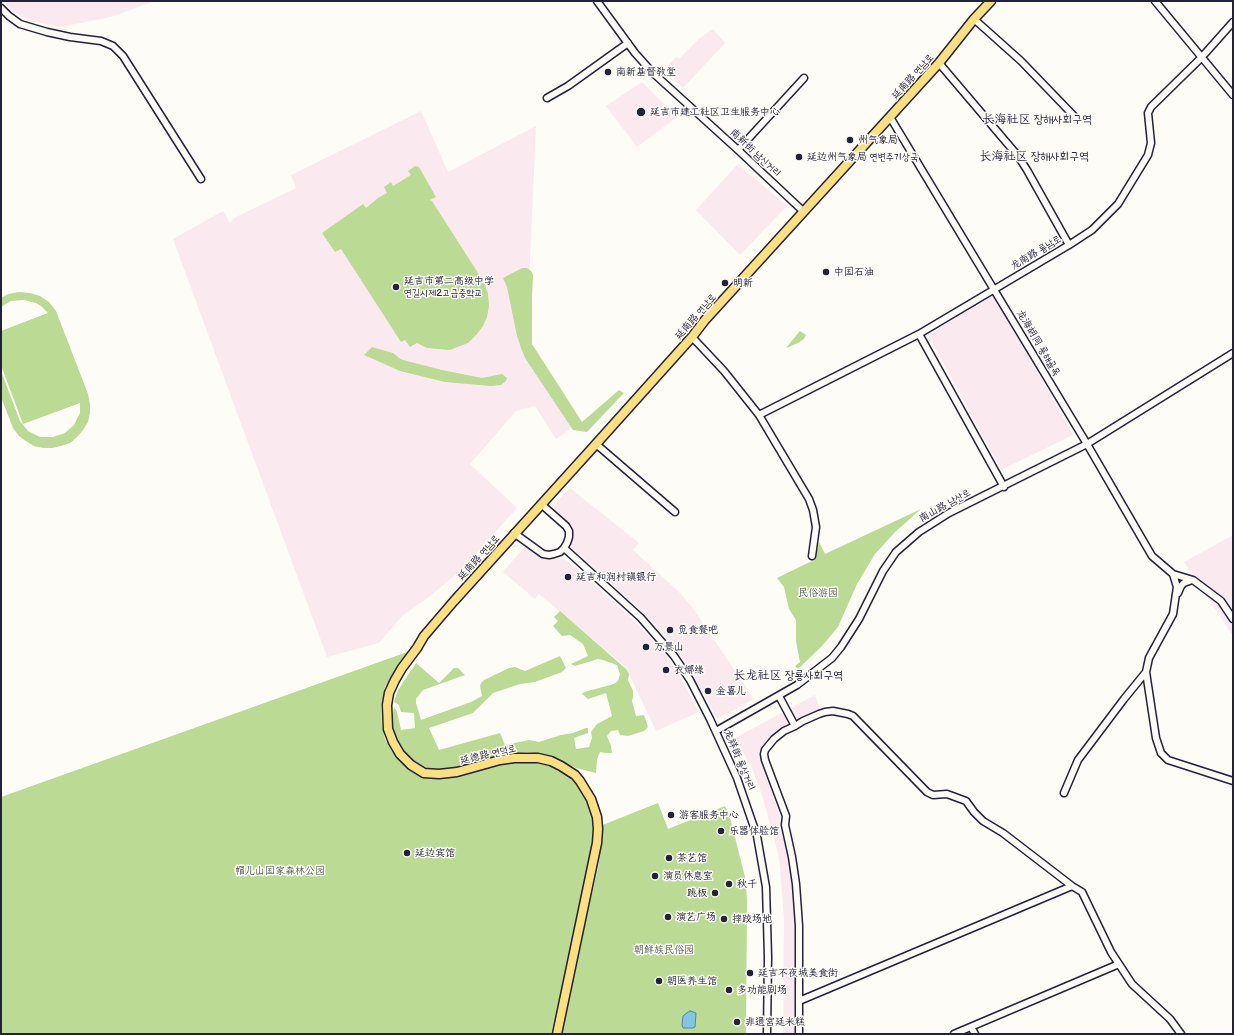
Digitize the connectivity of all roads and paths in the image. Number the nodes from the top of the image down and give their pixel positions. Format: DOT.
graph roads {
  1 [pos="597,1"];
  2 [pos="991,1"];
  3 [pos="1155,1"];
  4 [pos="1,8"];
  5 [pos="974,19"];
  6 [pos="1233,22"];
  7 [pos="628,43"];
  8 [pos="1201,58"];
  9 [pos="940,63"];
  10 [pos="804,78"];
  11 [pos="1233,95"];
  12 [pos="547,98"];
  13 [pos="890,117"];
  14 [pos="1076,118"];
  15 [pos="738,150"];
  16 [pos="201,178"];
  17 [pos="804,212"];
  18 [pos="1069,246"];
  19 [pos="994,290"];
  20 [pos="919,334"];
  21 [pos="692,337"];
  22 [pos="1233,353"];
  23 [pos="759,415"];
  24 [pos="596,444"];
  25 [pos="1087,444"];
  26 [pos="1004,487"];
  27 [pos="541,504"];
  28 [pos="675,512"];
  29 [pos="514,533"];
  30 [pos="564,548"];
  31 [pos="812,556"];
  32 [pos="1173,574"];
  33 [pos="1193,580"];
  34 [pos="1176,599"];
  35 [pos="1233,619"];
  36 [pos="417,648"];
  37 [pos="1146,672"];
  38 [pos="779,696"];
  39 [pos="795,726"];
  40 [pos="716,731"];
  41 [pos="1233,781"];
  42 [pos="1064,793"];
  43 [pos="1072,886"];
  44 [pos="1119,964"];
  45 [pos="799,1001"];
  46 [pos="971,1027"];
  47 [pos="557,1034"];
  48 [pos="767,1034"];
  49 [pos="799,1034"];
  50 [pos="954,1034"];
  51 [pos="975,1034"];
  52 [pos="1181,1034"];
  1 -- 7 [label="street, 南新街 남신거리"];
  2 -- 5 [label="main road, 延南路 연남로"];
  3 -- 8 [label="street"];
  4 -- 16 [label="street"];
  5 -- 9 [label="main road, 延南路 연남로"];
  5 -- 14 [label="street"];
  6 -- 8 [label="street, 龙南路 룡남로"];
  7 -- 12 [label="street"];
  7 -- 15 [label="street, 南新街 남신거리"];
  8 -- 11 [label="street"];
  8 -- 18 [label="street, 龙南路 룡남로"];
  9 -- 13 [label="main road, 延南路 연남로"];
  9 -- 18 [label="street"];
  10 -- 15 [label="street"];
  13 -- 17 [label="main road, 延南路 연남로"];
  13 -- 19 [label="street, 龙海胡同 룡해골목"];
  15 -- 17 [label="street, 南新街 남신거리"];
  17 -- 21 [label="main road, 延南路 연남로"];
  18 -- 19 [label="street, 龙南路 룡남로"];
  19 -- 20 [label="street, 龙南路 룡남로"];
  19 -- 25 [label="street, 龙海胡同 룡해골목"];
  20 -- 23 [label="street, 龙南路 룡남로"];
  20 -- 26 [label="street"];
  21 -- 23 [label="street"];
  21 -- 24 [label="main road, 延南路 연남로"];
  22 -- 25 [label="street, 南山路 남산로"];
  23 -- 31 [label="street"];
  24 -- 27 [label="main road, 延南路 연남로"];
  24 -- 28 [label="street"];
  25 -- 26 [label="street, 南山路 남산로"];
  25 -- 32 [label="street, 龙海胡同 룡해골목"];
  26 -- 38 [label="street, 南山路 남산로"];
  27 -- 29 [label="main road, 延南路 연남로"];
  27 -- 30 [label="street"];
  29 -- 30 [label="street"];
  29 -- 36 [label="main road, 延南路 연남로"];
  30 -- 40 [label="street, 龙祥街 룡상거리"];
  32 -- 33 [label="street"];
  32 -- 34 [label="street"];
  33 -- 34 [label="street"];
  33 -- 35 [label="street"];
  34 -- 37 [label="street"];
  36 -- 47 [label="main road, 延德路 연덕로"];
  37 -- 41 [label="street"];
  37 -- 42 [label="street"];
  38 -- 39 [label="street"];
  38 -- 40 [label="street, 南山路 남산로"];
  39 -- 43 [label="street"];
  39 -- 45 [label="street"];
  40 -- 48 [label="street, 龙祥街 룡상거리"];
  43 -- 44 [label="street"];
  43 -- 45 [label="street"];
  44 -- 46 [label="street"];
  44 -- 52 [label="street"];
  45 -- 49 [label="street"];
  46 -- 50 [label="street"];
  46 -- 51 [label="street"];
}
